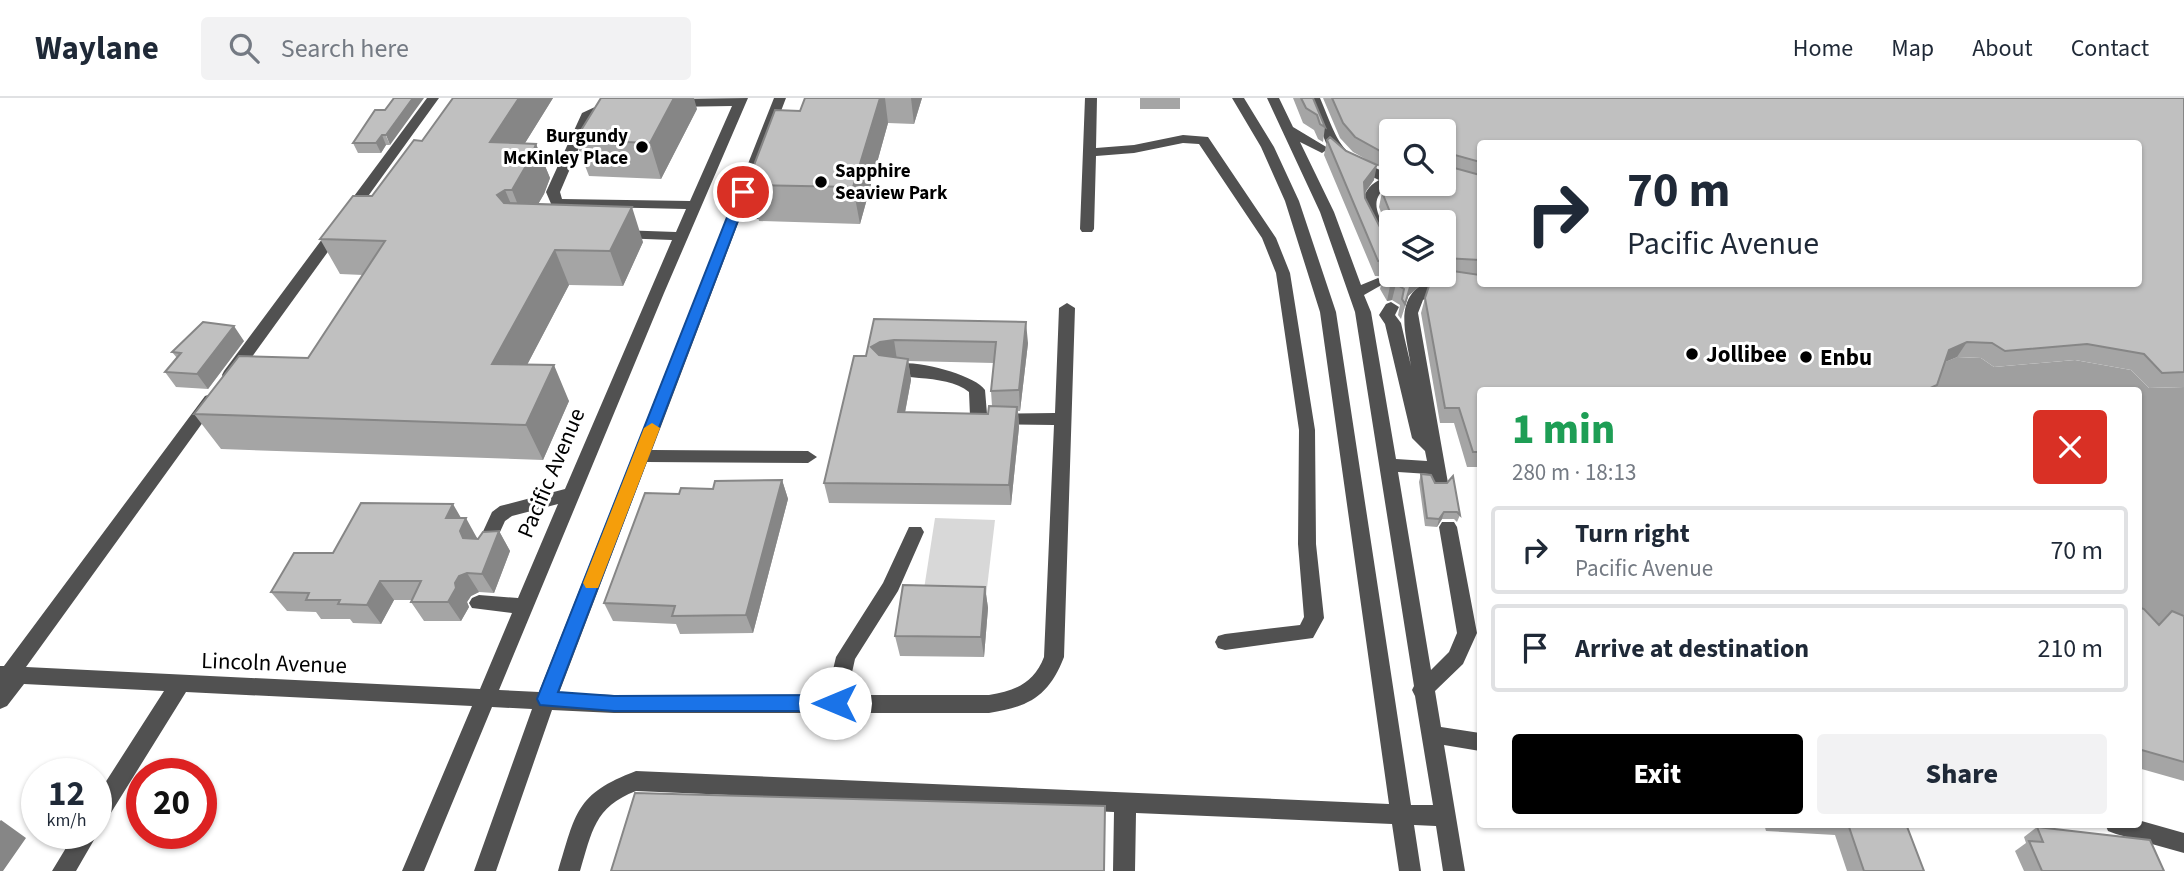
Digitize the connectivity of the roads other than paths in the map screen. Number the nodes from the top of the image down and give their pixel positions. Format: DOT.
graph roads {
  1 [pos="433,98"];
  2 [pos="780,98"];
  3 [pos="1091,98"];
  4 [pos="1238,98"];
  5 [pos="1273,98"];
  6 [pos="1314,98"];
  7 [pos="741,100"];
  8 [pos="628,103"];
  9 [pos="653,103"];
  10 [pos="1285,127"];
  11 [pos="1322,149"];
  12 [pos="1089,152"];
  13 [pos="1379,174"];
  14 [pos="1379,186"];
  15 [pos="695,205"];
  16 [pos="735,214"];
  17 [pos="758,215"];
  18 [pos="1379,227"];
  19 [pos="1087,229"];
  20 [pos="601,234"];
  21 [pos="681,236"];
  22 [pos="1378,283"];
  23 [pos="1430,287"];
  24 [pos="1357,292"];
  25 [pos="1391,307"];
  26 [pos="1067,308"];
  27 [pos="885,369"];
  28 [pos="1373,375"];
  29 [pos="1405,376"];
  30 [pos="1062,419"];
  31 [pos="1434,449"];
  32 [pos="641,456"];
  33 [pos="808,457"];
  34 [pos="1386,465"];
  35 [pos="571,494"];
  36 [pos="1448,527"];
  37 [pos="915,532"];
  38 [pos="483,551"];
  39 [pos="479,603"];
  40 [pos="524,606"];
  41 [pos="1225,642"];
  42 [pos="10,674"];
  43 [pos="180,683"];
  44 [pos="1422,690"];
  45 [pos="485,696"];
  46 [pos="547,699"];
  47 [pos="0,700"];
  48 [pos="835,703"];
  49 [pos="1430,734"];
  50 [pos="1477,742"];
  51 [pos="112,791"];
  52 [pos="1125,803"];
  53 [pos="1402,813"];
  54 [pos="1444,816"];
  55 [pos="2130,828"];
  56 [pos="2184,843"];
  57 [pos="77,849"];
  58 [pos="63,871"];
  59 [pos="413,871"];
  60 [pos="485,871"];
  61 [pos="569,871"];
  62 [pos="1124,871"];
  63 [pos="1410,871"];
  64 [pos="1454,871"];
  1 -- 42 [label="street"];
  2 -- 16 [label="street"];
  3 -- 12 [label="street"];
  4 -- 53 [label="street"];
  5 -- 10 [label="street"];
  6 -- 13 [label="street"];
  7 -- 9 [label="street"];
  7 -- 15 [label="street, Pacific Avenue"];
  8 -- 15 [label="street"];
  10 -- 11 [label="street"];
  10 -- 24 [label="street"];
  12 -- 19 [label="street"];
  12 -- 41 [label="street"];
  14 -- 18 [label="street"];
  15 -- 21 [label="street, Pacific Avenue"];
  16 -- 17 [label="street"];
  16 -- 32 [label="street"];
  20 -- 21 [label="street"];
  21 -- 35 [label="street, Pacific Avenue"];
  22 -- 24 [label="street"];
  23 -- 31 [label="street"];
  24 -- 28 [label="street"];
  25 -- 29 [label="street"];
  26 -- 30 [label="street, Lincoln Avenue"];
  27 -- 30 [label="street"];
  28 -- 29 [label="street"];
  28 -- 34 [label="street"];
  29 -- 31 [label="street"];
  30 -- 48 [label="street, Lincoln Avenue"];
  31 -- 34 [label="street"];
  32 -- 33 [label="street"];
  32 -- 46 [label="street"];
  34 -- 44 [label="street"];
  35 -- 38 [label="street"];
  35 -- 40 [label="street, Pacific Avenue"];
  36 -- 44 [label="street"];
  37 -- 48 [label="street"];
  39 -- 40 [label="street"];
  40 -- 45 [label="street, Pacific Avenue"];
  42 -- 43 [label="street, Lincoln Avenue"];
  42 -- 47 [label="street"];
  43 -- 45 [label="street, Lincoln Avenue"];
  43 -- 51 [label="street"];
  44 -- 49 [label="street"];
  45 -- 46 [label="street, Lincoln Avenue"];
  45 -- 59 [label="street, Pacific Avenue"];
  46 -- 48 [label="street, Lincoln Avenue"];
  46 -- 60 [label="street"];
  49 -- 50 [label="street"];
  49 -- 54 [label="street"];
  52 -- 53 [label="street"];
  52 -- 61 [label="street"];
  52 -- 62 [label="street"];
  53 -- 54 [label="street"];
  53 -- 63 [label="street"];
  54 -- 64 [label="street"];
  55 -- 56 [label="street"];
  57 -- 58 [label="street"];
}
